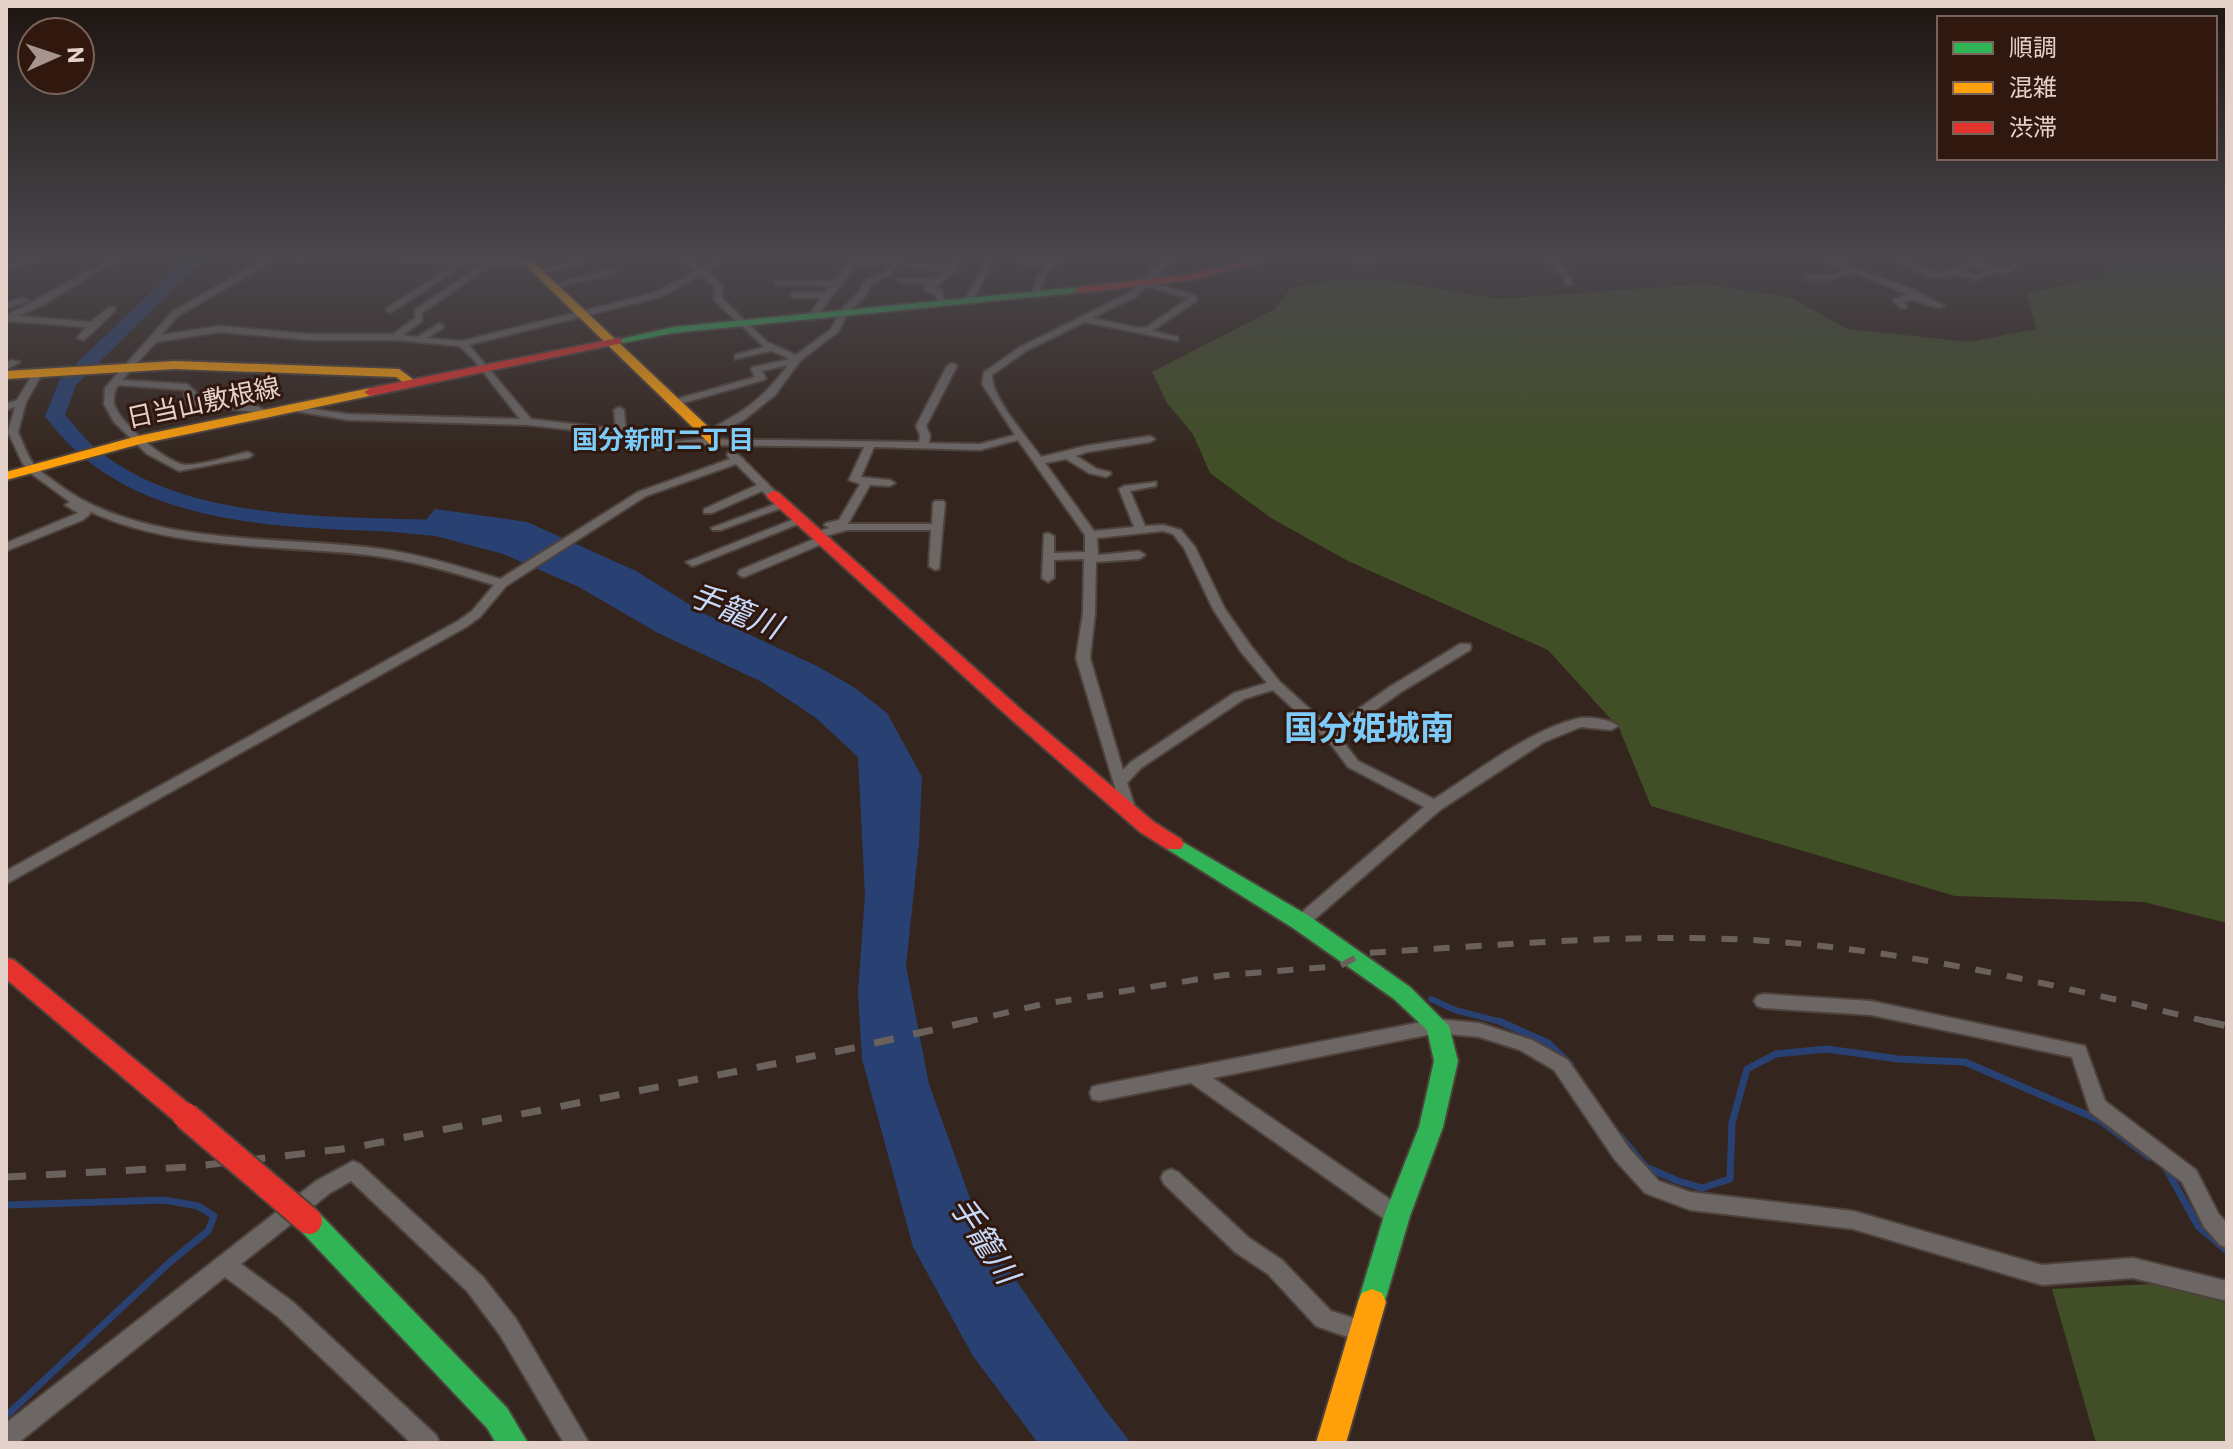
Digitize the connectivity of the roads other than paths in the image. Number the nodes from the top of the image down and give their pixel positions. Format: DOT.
graph roads {
  1 [pos="76,324"];
  2 [pos="167,324"];
  3 [pos="413,324"];
  4 [pos="543,324"];
  5 [pos="595,324"];
  6 [pos="733,324"];
  7 [pos="746,324"];
  8 [pos="839,324"];
  9 [pos="1075,324"];
  10 [pos="1105,324"];
  11 [pos="1158,324"];
  12 [pos="93,325"];
  13 [pos="440,326"];
  14 [pos="1139,331"];
  15 [pos="395,337"];
  16 [pos="81,338"];
  17 [pos="155,339"];
  18 [pos="419,339"];
  19 [pos="1175,339"];
  20 [pos="612,341"];
  21 [pos="462,344"];
  22 [pos="771,348"];
  23 [pos="738,357"];
  24 [pos="796,360"];
  25 [pos="952,366"];
  26 [pos="9,368"];
  27 [pos="484,369"];
  28 [pos="118,373"];
  29 [pos="40,374"];
  30 [pos="412,383"];
  31 [pos="21,402"];
  32 [pos="676,402"];
  33 [pos="6,407"];
  34 [pos="295,408"];
  35 [pos="619,410"];
  36 [pos="266,414"];
  37 [pos="528,422"];
  38 [pos="621,434"];
  39 [pos="1019,437"];
  40 [pos="713,438"];
  41 [pos="1150,439"];
  42 [pos="135,441"];
  43 [pos="870,445"];
  44 [pos="924,446"];
  45 [pos="248,455"];
  46 [pos="1068,455"];
  47 [pos="738,460"];
  48 [pos="1039,461"];
  49 [pos="33,467"];
  50 [pos="1106,474"];
  51 [pos="6,476"];
  52 [pos="866,482"];
  53 [pos="890,483"];
  54 [pos="1152,484"];
  55 [pos="68,495"];
  56 [pos="773,495"];
  57 [pos="939,503"];
  58 [pos="708,511"];
  59 [pos="937,527"];
  60 [pos="717,528"];
  61 [pos="814,530"];
  62 [pos="1141,530"];
  63 [pos="1091,535"];
  64 [pos="1048,536"];
  65 [pos="6,547"];
  66 [pos="1139,555"];
  67 [pos="1048,557"];
  68 [pos="1092,557"];
  69 [pos="692,562"];
  70 [pos="935,566"];
  71 [pos="744,573"];
  72 [pos="1048,578"];
  73 [pos="504,582"];
  74 [pos="1465,647"];
  75 [pos="1275,685"];
  76 [pos="1611,726"];
  77 [pos="1329,736"];
  78 [pos="1120,782"];
  79 [pos="1435,806"];
  80 [pos="1128,810"];
  81 [pos="6,878"];
  82 [pos="1301,922"];
  83 [pos="6,966"];
  84 [pos="1763,1001"];
  85 [pos="1437,1026"];
  86 [pos="1193,1074"];
  87 [pos="1099,1093"];
  88 [pos="1171,1178"];
  89 [pos="1397,1216"];
  90 [pos="2227,1238"];
  91 [pos="225,1265"];
  92 [pos="2227,1291"];
  93 [pos="1362,1331"];
  94 [pos="6,1438"];
  95 [pos="428,1443"];
  96 [pos="513,1443"];
  97 [pos="577,1443"];
  98 [pos="1331,1443"];
  1 -- 12 [label="street"];
  2 -- 17 [label="street"];
  3 -- 15 [label="street"];
  4 -- 21 [label="street"];
  5 -- 20 [label="street"];
  6 -- 20 [label="street, 日当山敷根線"];
  7 -- 22 [label="street"];
  8 -- 24 [label="street"];
  9 -- 39 [label="street"];
  10 -- 14 [label="street"];
  11 -- 14 [label="street"];
  12 -- 16 [label="street"];
  13 -- 18 [label="street"];
  14 -- 19 [label="street"];
  15 -- 17 [label="street"];
  15 -- 18 [label="street"];
  17 -- 28 [label="street"];
  18 -- 21 [label="street"];
  20 -- 27 [label="street, 日当山敷根線"];
  20 -- 32 [label="street"];
  21 -- 27 [label="street"];
  22 -- 23 [label="street"];
  22 -- 24 [label="street"];
  24 -- 32 [label="street"];
  24 -- 40 [label="street"];
  25 -- 44 [label="street"];
  26 -- 29 [label="street, 日当山敷根線"];
  27 -- 30 [label="street, 日当山敷根線"];
  27 -- 37 [label="street"];
  28 -- 29 [label="street, 日当山敷根線"];
  28 -- 30 [label="street, 日当山敷根線"];
  28 -- 36 [label="street"];
  28 -- 42 [label="street"];
  29 -- 31 [label="street"];
  30 -- 34 [label="street, 日当山敷根線"];
  31 -- 33 [label="street"];
  31 -- 49 [label="street"];
  32 -- 40 [label="street"];
  34 -- 36 [label="street, 日当山敷根線"];
  34 -- 37 [label="street"];
  35 -- 38 [label="street"];
  36 -- 42 [label="street, 日当山敷根線"];
  37 -- 38 [label="street"];
  38 -- 40 [label="street"];
  39 -- 44 [label="street"];
  39 -- 48 [label="street"];
  40 -- 43 [label="street"];
  40 -- 47 [label="street"];
  41 -- 46 [label="street"];
  42 -- 45 [label="street"];
  42 -- 49 [label="street, 日当山敷根線"];
  43 -- 44 [label="street"];
  43 -- 52 [label="street"];
  46 -- 48 [label="street"];
  46 -- 50 [label="street"];
  47 -- 56 [label="street"];
  47 -- 73 [label="street"];
  48 -- 63 [label="street"];
  49 -- 51 [label="street, 日当山敷根線"];
  49 -- 55 [label="street"];
  52 -- 53 [label="street"];
  52 -- 61 [label="street"];
  54 -- 62 [label="street"];
  55 -- 65 [label="street"];
  55 -- 73 [label="street"];
  56 -- 58 [label="street"];
  56 -- 60 [label="street"];
  56 -- 61 [label="street"];
  57 -- 59 [label="street"];
  59 -- 61 [label="street"];
  59 -- 70 [label="street"];
  61 -- 69 [label="street"];
  61 -- 71 [label="street"];
  61 -- 80 [label="street"];
  62 -- 63 [label="street"];
  62 -- 75 [label="street"];
  63 -- 68 [label="street"];
  64 -- 67 [label="street"];
  66 -- 68 [label="street"];
  67 -- 68 [label="street"];
  67 -- 72 [label="street"];
  68 -- 78 [label="street"];
  73 -- 81 [label="street"];
  74 -- 77 [label="street"];
  75 -- 77 [label="street"];
  75 -- 78 [label="street"];
  76 -- 79 [label="street"];
  77 -- 79 [label="street"];
  78 -- 80 [label="street"];
  79 -- 82 [label="street"];
  80 -- 82 [label="street"];
  82 -- 85 [label="street"];
  83 -- 96 [label="street, bridge"];
  84 -- 90 [label="street"];
  85 -- 86 [label="street"];
  85 -- 89 [label="street"];
  85 -- 92 [label="street"];
  86 -- 87 [label="street"];
  86 -- 89 [label="street"];
  88 -- 93 [label="street"];
  89 -- 93 [label="street"];
  91 -- 94 [label="street"];
  91 -- 95 [label="street"];
  91 -- 97 [label="street"];
  93 -- 98 [label="street"];
}
